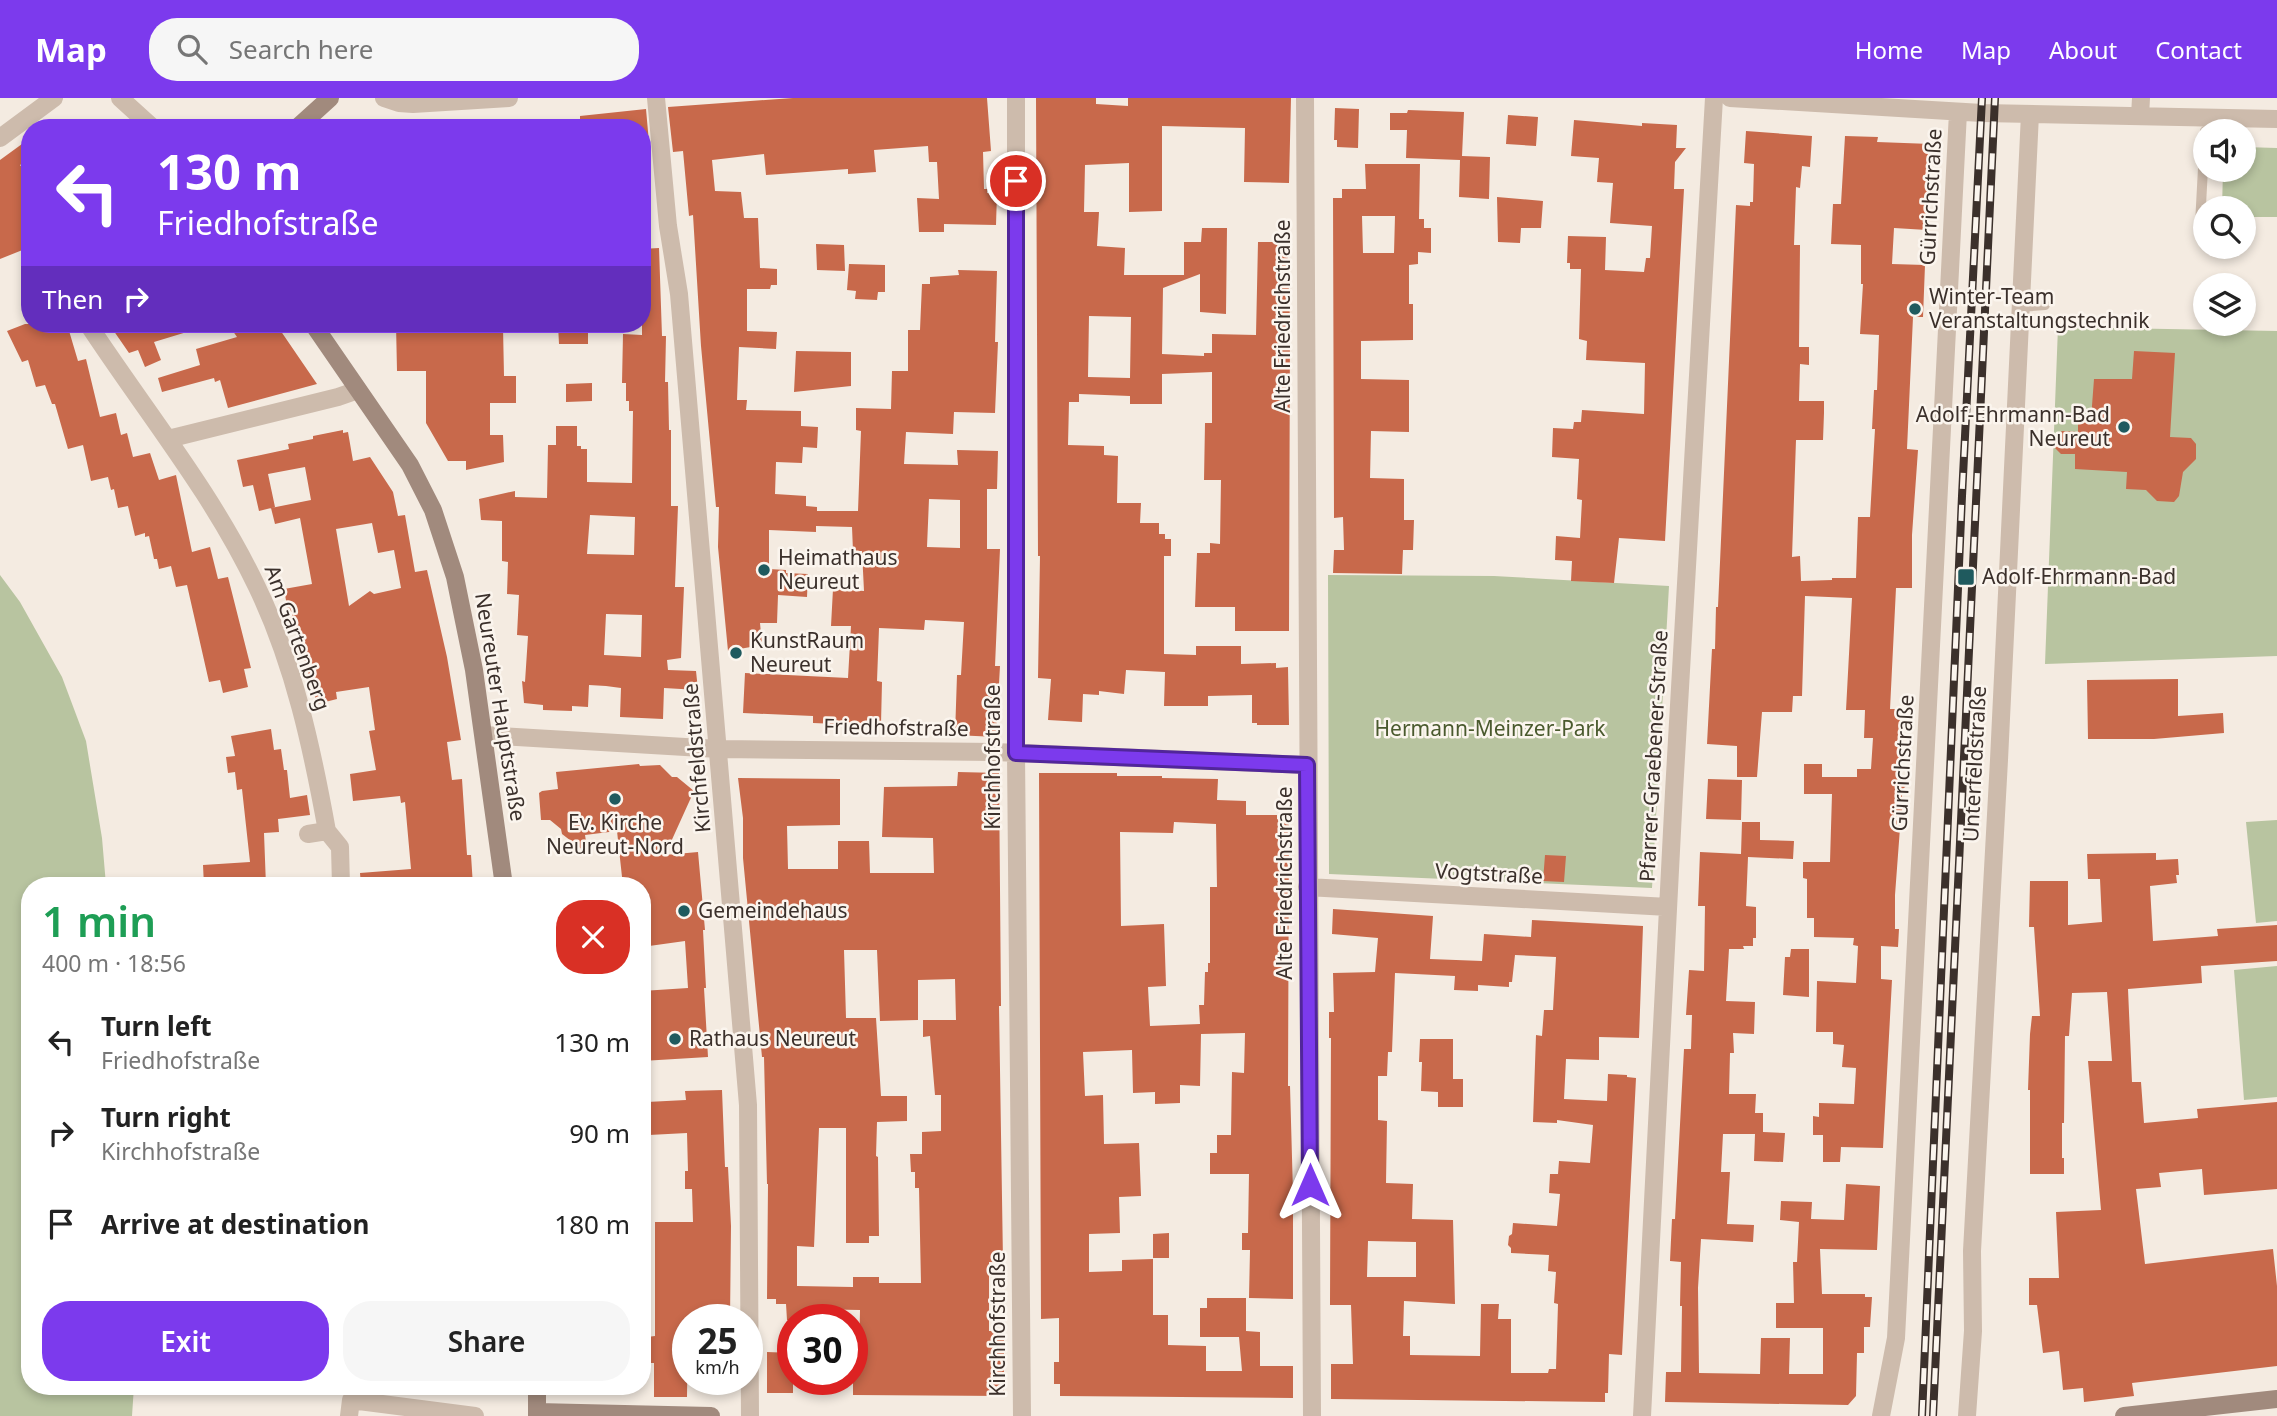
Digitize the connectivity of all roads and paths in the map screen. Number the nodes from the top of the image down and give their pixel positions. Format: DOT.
graph roads {
  1 [pos="54,98"];
  2 [pos="120,98"];
  3 [pos="330,98"];
  4 [pos="384,98"];
  5 [pos="509,98"];
  6 [pos="656,98"];
  7 [pos="1016,98"];
  8 [pos="1305,98"];
  9 [pos="1714,98"];
  10 [pos="1730,98"];
  11 [pos="1950,107"];
  12 [pos="2140,107"];
  13 [pos="2030,114"];
  14 [pos="26,119"];
  15 [pos="143,119"];
  16 [pos="307,119"];
  17 [pos="2277,119"];
  18 [pos="2256,121"];
  19 [pos="21,122"];
  20 [pos="2193,123"];
  21 [pos="0,138"];
  22 [pos="2045,305"];
  23 [pos="2021,307"];
  24 [pos="94,333"];
  25 [pos="319,333"];
  26 [pos="358,390"];
  27 [pos="168,439"];
  28 [pos="484,735"];
  29 [pos="719,748"];
  30 [pos="1016,753"];
  31 [pos="1307,765"];
  32 [pos="327,831"];
  33 [pos="308,834"];
  34 [pos="341,877"];
  35 [pos="503,877"];
  36 [pos="1307,887"];
  37 [pos="1668,907"];
  38 [pos="537,1395"];
  39 [pos="2277,1399"];
  40 [pos="350,1401"];
  41 [pos="537,1414"];
  42 [pos="475,1416"];
  43 [pos="711,1416"];
  44 [pos="750,1416"];
  45 [pos="1022,1416"];
  46 [pos="1312,1416"];
  47 [pos="1642,1416"];
  48 [pos="1881,1416"];
  49 [pos="1967,1416"];
  50 [pos="2124,1416"];
  1 -- 14 [label="street"];
  2 -- 15 [label="street"];
  3 -- 16 [label="street"];
  4 -- 5 [label="street"];
  6 -- 29 [label="street, Kirchfeldstraße"];
  7 -- 30 [label="street, Kirchhofstraße"];
  8 -- 31 [label="street, Alte Friedrichstraße"];
  9 -- 37 [label="street, Pfarrer-Graebener-Straße"];
  10 -- 11 [label="street"];
  11 -- 13 [label="street"];
  11 -- 48 [label="street, Gürrichstraße"];
  12 -- 13 [label="street"];
  12 -- 20 [label="street"];
  13 -- 23 [label="street, Unterfeldstraße"];
  17 -- 18 [label="street"];
  19 -- 21 [label="street"];
  22 -- 23 [label="lane"];
  23 -- 49 [label="street, Unterfeldstraße"];
  24 -- 27 [label="street, Am Gartenberg"];
  25 -- 26 [label="street, Neureuter Hauptstraße"];
  26 -- 27 [label="street"];
  26 -- 28 [label="street, Neureuter Hauptstraße"];
  27 -- 32 [label="street, Am Gartenberg"];
  28 -- 29 [label="street, Friedhofstraße"];
  28 -- 35 [label="street, Neureuter Hauptstraße"];
  29 -- 30 [label="street, Friedhofstraße"];
  29 -- 44 [label="street, Kirchfeldstraße"];
  30 -- 31 [label="street, Friedhofstraße"];
  30 -- 45 [label="street, Kirchhofstraße"];
  31 -- 36 [label="street, Alte Friedrichstraße"];
  32 -- 33 [label="street"];
  32 -- 34 [label="street, Am Gartenberg"];
  36 -- 37 [label="street, Vogtstraße"];
  36 -- 46 [label="street, Alte Friedrichstraße"];
  37 -- 47 [label="street, Pfarrer-Graebener-Straße"];
  38 -- 41 [label="street"];
  39 -- 50 [label="street"];
  40 -- 42 [label="street"];
  41 -- 43 [label="street"];
}
